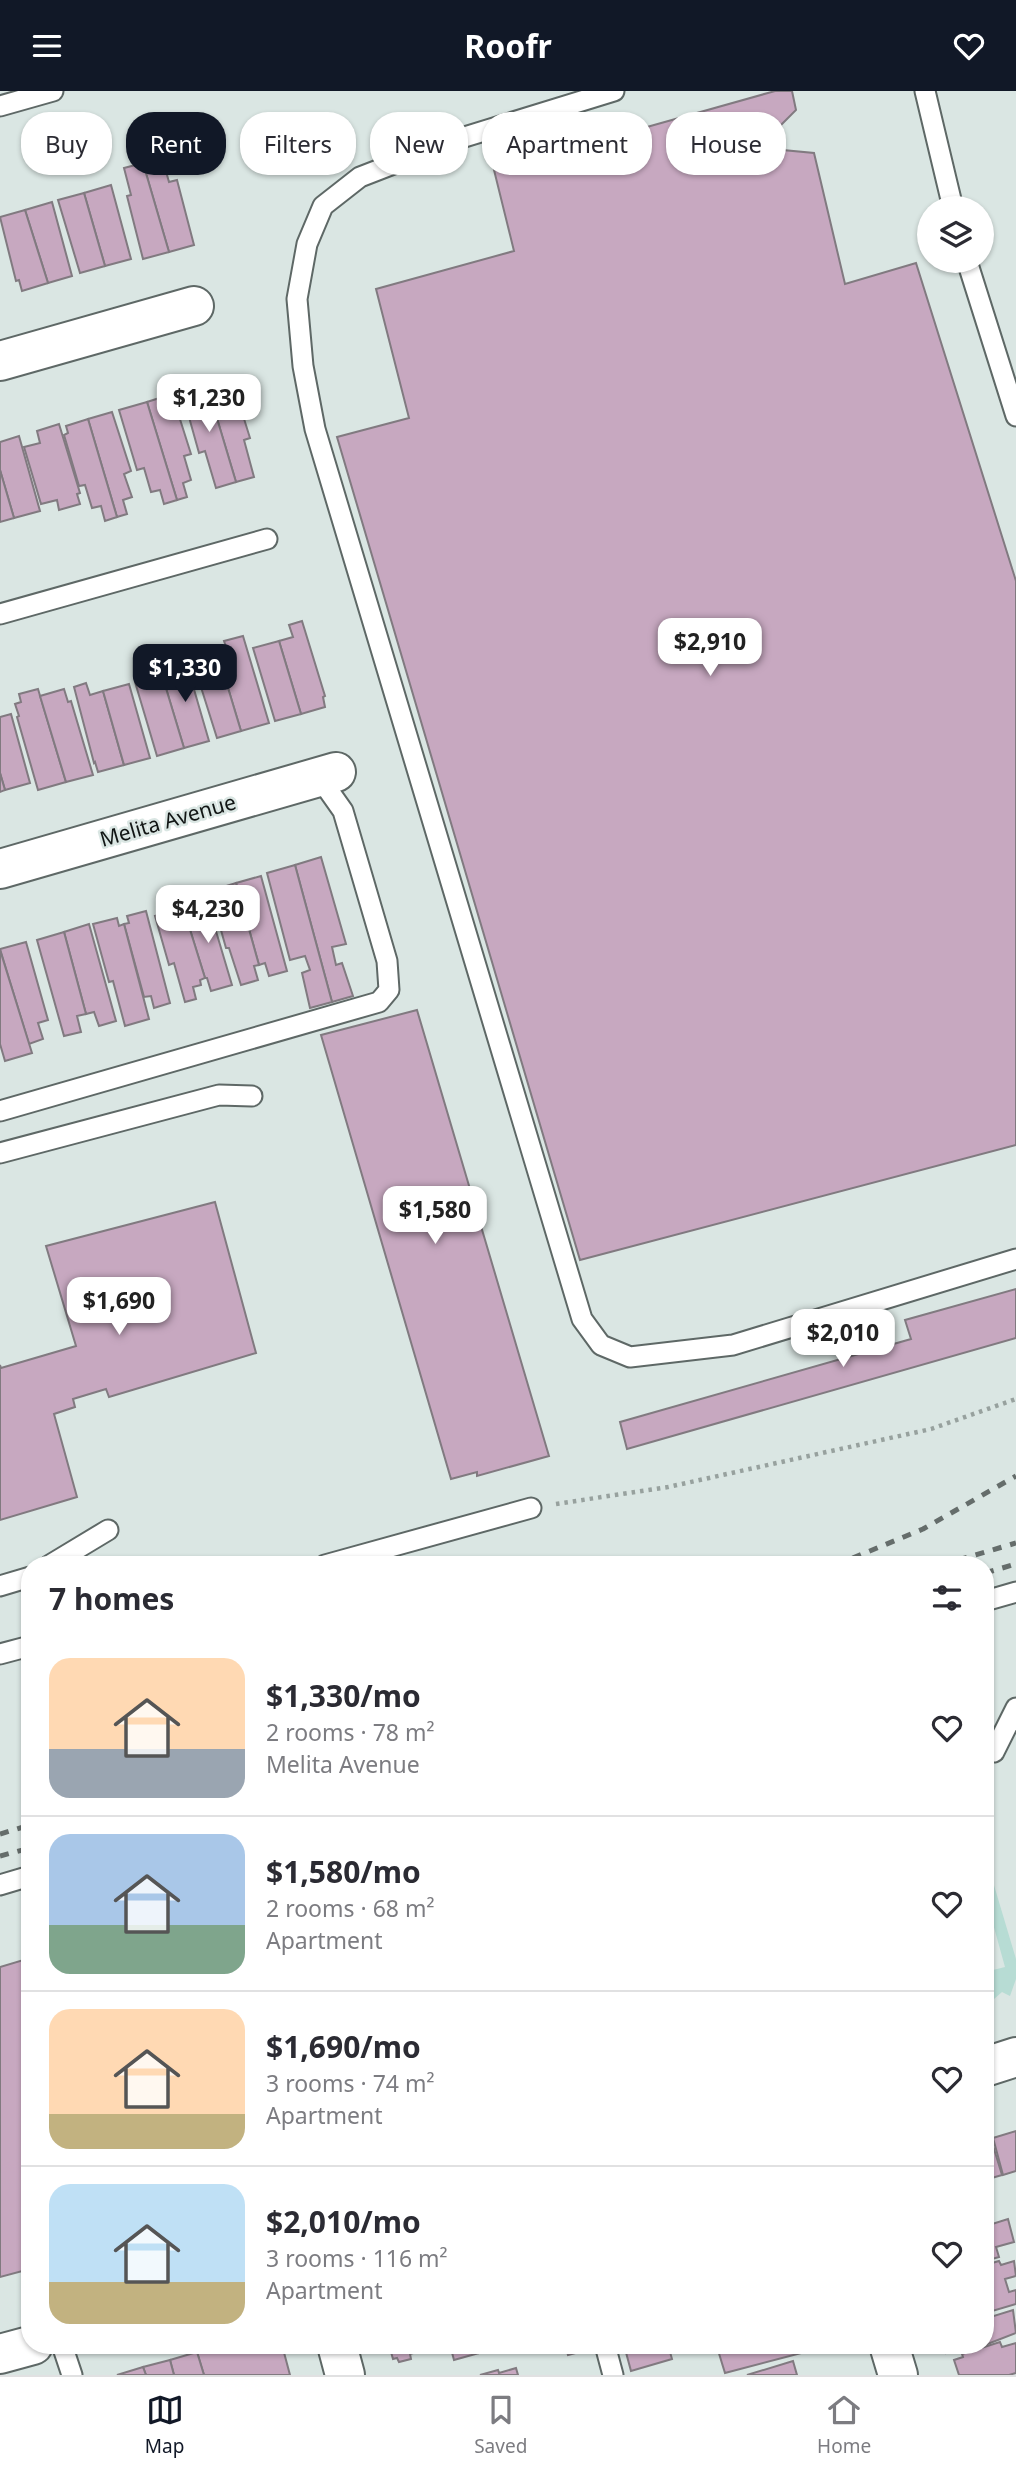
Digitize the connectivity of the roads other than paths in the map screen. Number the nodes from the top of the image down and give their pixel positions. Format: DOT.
graph roads {
  1 [pos="53,91"];
  2 [pos="614,91"];
  3 [pos="925,91"];
  4 [pos="0,106"];
  5 [pos="950,196"];
  6 [pos="971,273"];
  7 [pos="194,306"];
  8 [pos="0,361"];
  9 [pos="1016,416"];
  10 [pos="267,539"];
  11 [pos="0,614"];
  12 [pos="328,775"];
  13 [pos="0,869"];
  14 [pos="252,1096"];
  15 [pos="0,1111"];
  16 [pos="0,1153"];
  17 [pos="1016,1259"];
  18 [pos="531,1508"];
  19 [pos="108,1530"];
  20 [pos="65,1556"];
  21 [pos="358,1556"];
  22 [pos="21,1580"];
  23 [pos="0,1586"];
  24 [pos="1016,1592"];
  25 [pos="994,1598"];
  26 [pos="21,1648"];
  27 [pos="0,1654"];
  28 [pos="1016,1708"];
  29 [pos="995,1752"];
  30 [pos="21,1879"];
  31 [pos="0,1885"];
  32 [pos="1016,2057"];
  33 [pos="994,2064"];
  34 [pos="21,2348"];
  35 [pos="0,2354"];
  36 [pos="65,2354"];
  37 [pos="339,2354"];
  38 [pos="608,2354"];
  39 [pos="892,2354"];
  40 [pos="72,2375"];
  41 [pos="345,2375"];
  42 [pos="614,2375"];
  43 [pos="898,2375"];
  1 -- 4 [label="lane"];
  2 -- 17 [label="lane"];
  3 -- 5 [label="lane"];
  6 -- 9 [label="lane"];
  7 -- 8 [label="street"];
  10 -- 11 [label="lane"];
  12 -- 13 [label="street, Melita Avenue"];
  12 -- 15 [label="lane"];
  14 -- 16 [label="lane"];
  18 -- 21 [label="lane"];
  19 -- 20 [label="lane"];
  22 -- 23 [label="lane"];
  24 -- 25 [label="lane"];
  26 -- 27 [label="lane"];
  28 -- 29 [label="lane"];
  30 -- 31 [label="lane"];
  32 -- 33 [label="street"];
  34 -- 35 [label="street"];
  36 -- 40 [label="lane"];
  37 -- 41 [label="street"];
  38 -- 42 [label="lane"];
  39 -- 43 [label="street"];
}
